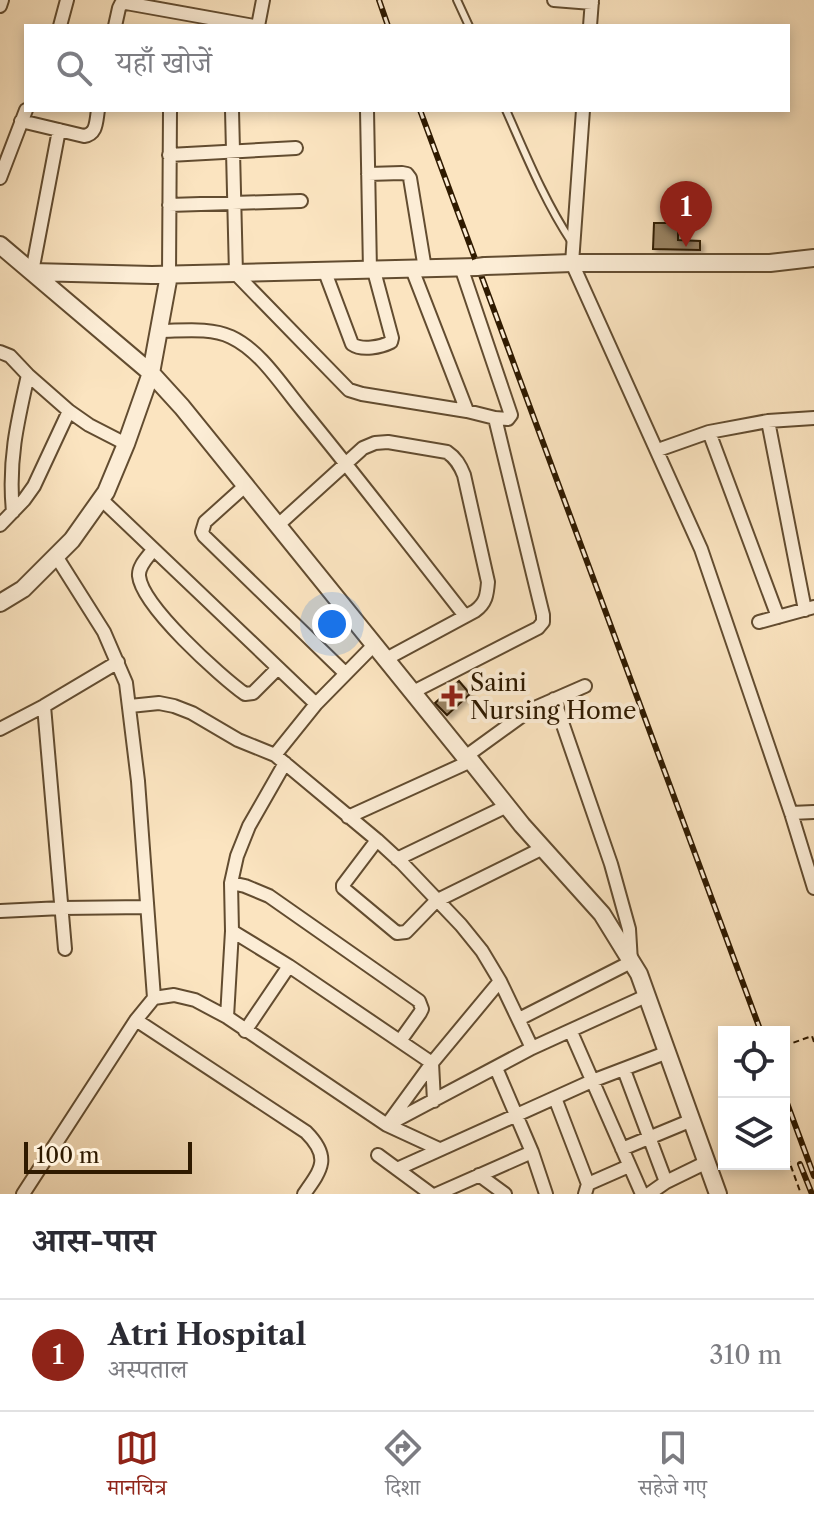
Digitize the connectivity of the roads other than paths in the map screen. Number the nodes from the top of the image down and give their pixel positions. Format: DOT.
graph roads {
  1 [pos="2,0"];
  2 [pos="67,0"];
  3 [pos="263,0"];
  4 [pos="457,0"];
  5 [pos="554,0"];
  6 [pos="592,2"];
  7 [pos="0,6"];
  8 [pos="61,24"];
  9 [pos="115,24"];
  10 [pos="245,24"];
  11 [pos="257,24"];
  12 [pos="468,24"];
  13 [pos="590,24"];
  14 [pos="98,112"];
  15 [pos="170,112"];
  16 [pos="232,112"];
  17 [pos="367,112"];
  18 [pos="507,112"];
  19 [pos="583,112"];
  20 [pos="24,115"];
  21 [pos="59,130"];
  22 [pos="296,148"];
  23 [pos="233,152"];
  24 [pos="169,155"];
  25 [pos="368,174"];
  26 [pos="0,178"];
  27 [pos="301,201"];
  28 [pos="234,203"];
  29 [pos="169,205"];
  30 [pos="573,244"];
  31 [pos="0,245"];
  32 [pos="814,258"];
  33 [pos="572,263"];
  34 [pos="461,267"];
  35 [pos="418,269"];
  36 [pos="372,271"];
  37 [pos="32,272"];
  38 [pos="325,272"];
  39 [pos="236,274"];
  40 [pos="169,275"];
  41 [pos="159,331"];
  42 [pos="0,352"];
  43 [pos="151,373"];
  44 [pos="28,375"];
  45 [pos="69,411"];
  46 [pos="467,411"];
  47 [pos="495,418"];
  48 [pos="814,418"];
  49 [pos="768,421"];
  50 [pos="709,432"];
  51 [pos="126,444"];
  52 [pos="658,450"];
  53 [pos="347,464"];
  54 [pos="245,486"];
  55 [pos="101,499"];
  56 [pos="13,512"];
  57 [pos="0,525"];
  58 [pos="277,526"];
  59 [pos="153,550"];
  60 [pos="56,556"];
  61 [pos="2,598"];
  62 [pos="809,609"];
  63 [pos="465,616"];
  64 [pos="778,617"];
  65 [pos="759,622"];
  66 [pos="374,645"];
  67 [pos="386,659"];
  68 [pos="118,662"];
  69 [pos="278,668"];
  70 [pos="345,673"];
  71 [pos="585,686"];
  72 [pos="413,692"];
  73 [pos="554,699"];
  74 [pos="316,704"];
  75 [pos="44,706"];
  76 [pos="130,706"];
  77 [pos="0,729"];
  78 [pos="280,759"];
  79 [pos="468,759"];
  80 [pos="507,806"];
  81 [pos="814,812"];
  82 [pos="791,813"];
  83 [pos="348,817"];
  84 [pos="377,840"];
  85 [pos="543,848"];
  86 [pos="397,859"];
  87 [pos="231,883"];
  88 [pos="814,888"];
  89 [pos="436,901"];
  90 [pos="147,907"];
  91 [pos="62,908"];
  92 [pos="0,911"];
  93 [pos="232,931"];
  94 [pos="65,949"];
  95 [pos="631,962"];
  96 [pos="289,966"];
  97 [pos="500,981"];
  98 [pos="646,996"];
  99 [pos="154,998"];
  100 [pos="227,1017"];
  101 [pos="519,1019"];
  102 [pos="136,1020"];
  103 [pos="245,1031"];
  104 [pos="571,1032"];
  105 [pos="400,1041"];
  106 [pos="532,1048"];
  107 [pos="668,1052"];
  108 [pos="432,1063"];
  109 [pos="496,1068"];
  110 [pos="624,1070"];
  111 [pos="592,1081"];
  112 [pos="555,1098"];
  113 [pos="434,1101"];
  114 [pos="516,1114"];
  115 [pos="692,1120"];
  116 [pos="387,1125"];
  117 [pos="649,1138"];
  118 [pos="439,1149"];
  119 [pos="622,1149"];
  120 [pos="532,1152"];
  121 [pos="378,1155"];
  122 [pos="707,1162"];
  123 [pos="629,1166"];
  124 [pos="397,1169"];
  125 [pos="479,1175"];
  126 [pos="666,1182"];
  127 [pos="587,1189"];
  128 [pos="23,1194"];
  129 [pos="304,1194"];
  130 [pos="431,1194"];
  131 [pos="437,1194"];
  132 [pos="505,1194"];
  133 [pos="546,1194"];
  134 [pos="642,1194"];
  135 [pos="649,1194"];
  136 [pos="718,1194"];
  1 -- 7 [label="street"];
  2 -- 8 [label="street"];
  3 -- 11 [label="street"];
  4 -- 12 [label="lane"];
  5 -- 6 [label="street"];
  6 -- 13 [label="street"];
  9 -- 10 [label="street"];
  14 -- 21 [label="street"];
  15 -- 24 [label="street"];
  16 -- 23 [label="street"];
  17 -- 25 [label="street"];
  18 -- 30 [label="lane"];
  19 -- 30 [label="street"];
  20 -- 21 [label="street"];
  20 -- 26 [label="street"];
  21 -- 37 [label="street"];
  22 -- 23 [label="street"];
  23 -- 24 [label="street"];
  23 -- 28 [label="street"];
  24 -- 29 [label="street"];
  25 -- 35 [label="street"];
  25 -- 36 [label="street"];
  27 -- 28 [label="street"];
  28 -- 29 [label="street"];
  28 -- 39 [label="street"];
  29 -- 40 [label="street"];
  30 -- 33 [label="street"];
  31 -- 37 [label="street"];
  32 -- 33 [label="street"];
  33 -- 34 [label="street"];
  33 -- 52 [label="street"];
  34 -- 35 [label="street"];
  34 -- 47 [label="street"];
  35 -- 36 [label="street"];
  35 -- 46 [label="street"];
  36 -- 38 [label="street"];
  36 -- 38 [label="street"];
  37 -- 40 [label="street"];
  37 -- 43 [label="street"];
  38 -- 39 [label="street"];
  39 -- 40 [label="street"];
  39 -- 46 [label="street"];
  40 -- 41 [label="street"];
  41 -- 43 [label="street"];
  41 -- 53 [label="street"];
  42 -- 44 [label="street"];
  43 -- 51 [label="street"];
  43 -- 54 [label="street"];
  44 -- 45 [label="street"];
  44 -- 56 [label="street"];
  45 -- 51 [label="street"];
  45 -- 56 [label="street"];
  46 -- 47 [label="street"];
  47 -- 72 [label="street"];
  48 -- 49 [label="street"];
  49 -- 50 [label="street"];
  49 -- 62 [label="street"];
  50 -- 52 [label="street"];
  50 -- 64 [label="street"];
  51 -- 55 [label="street"];
  52 -- 82 [label="street"];
  53 -- 58 [label="street"];
  53 -- 63 [label="street"];
  53 -- 63 [label="street"];
  54 -- 58 [label="street"];
  54 -- 70 [label="street"];
  55 -- 59 [label="street"];
  55 -- 60 [label="street"];
  56 -- 57 [label="street"];
  58 -- 66 [label="street"];
  59 -- 69 [label="street"];
  59 -- 69 [label="street"];
  60 -- 61 [label="street"];
  60 -- 68 [label="street"];
  62 -- 64 [label="street"];
  63 -- 67 [label="street"];
  64 -- 65 [label="street"];
  66 -- 67 [label="street"];
  66 -- 70 [label="street"];
  67 -- 72 [label="street"];
  68 -- 75 [label="street"];
  68 -- 76 [label="street"];
  69 -- 74 [label="street"];
  70 -- 74 [label="street"];
  71 -- 73 [label="street"];
  72 -- 79 [label="street"];
  73 -- 79 [label="street"];
  73 -- 95 [label="street"];
  74 -- 78 [label="street"];
  75 -- 77 [label="street"];
  75 -- 91 [label="street"];
  76 -- 78 [label="street"];
  76 -- 90 [label="street"];
  78 -- 83 [label="street"];
  78 -- 87 [label="street"];
  79 -- 80 [label="street"];
  79 -- 83 [label="street"];
  80 -- 85 [label="street"];
  80 -- 86 [label="street"];
  81 -- 82 [label="street"];
  82 -- 88 [label="street"];
  83 -- 84 [label="street"];
  84 -- 86 [label="street"];
  84 -- 89 [label="street"];
  85 -- 89 [label="street"];
  85 -- 95 [label="street"];
  86 -- 89 [label="street"];
  87 -- 93 [label="street"];
  87 -- 105 [label="street"];
  89 -- 97 [label="street"];
  90 -- 91 [label="street"];
  90 -- 99 [label="street"];
  91 -- 92 [label="street"];
  91 -- 94 [label="street"];
  93 -- 96 [label="street"];
  93 -- 100 [label="street"];
  95 -- 98 [label="street"];
  95 -- 101 [label="street"];
  96 -- 103 [label="street"];
  96 -- 105 [label="street"];
  97 -- 101 [label="street"];
  97 -- 108 [label="street"];
  98 -- 104 [label="street"];
  98 -- 107 [label="street"];
  99 -- 100 [label="street"];
  99 -- 102 [label="street"];
  100 -- 103 [label="street"];
  101 -- 106 [label="street"];
  102 -- 128 [label="street"];
  102 -- 129 [label="street"];
  103 -- 116 [label="street"];
  104 -- 106 [label="street"];
  104 -- 111 [label="street"];
  105 -- 108 [label="street"];
  106 -- 109 [label="street"];
  107 -- 110 [label="street"];
  107 -- 115 [label="street"];
  108 -- 113 [label="street"];
  108 -- 116 [label="street"];
  109 -- 113 [label="street"];
  109 -- 114 [label="street"];
  110 -- 111 [label="street"];
  110 -- 117 [label="street"];
  111 -- 112 [label="street"];
  111 -- 119 [label="street"];
  112 -- 114 [label="street"];
  112 -- 127 [label="street"];
  113 -- 116 [label="street"];
  114 -- 118 [label="street"];
  114 -- 120 [label="street"];
  115 -- 117 [label="street"];
  115 -- 122 [label="street"];
  116 -- 118 [label="street"];
  117 -- 119 [label="street"];
  117 -- 126 [label="street"];
  118 -- 124 [label="street"];
  119 -- 123 [label="street"];
  120 -- 125 [label="street"];
  120 -- 133 [label="street"];
  121 -- 124 [label="street"];
  122 -- 126 [label="street"];
  122 -- 136 [label="street"];
  123 -- 127 [label="street"];
  123 -- 134 [label="street"];
  124 -- 130 [label="street"];
  125 -- 131 [label="street"];
  125 -- 132 [label="street"];
  126 -- 135 [label="street"];
}
